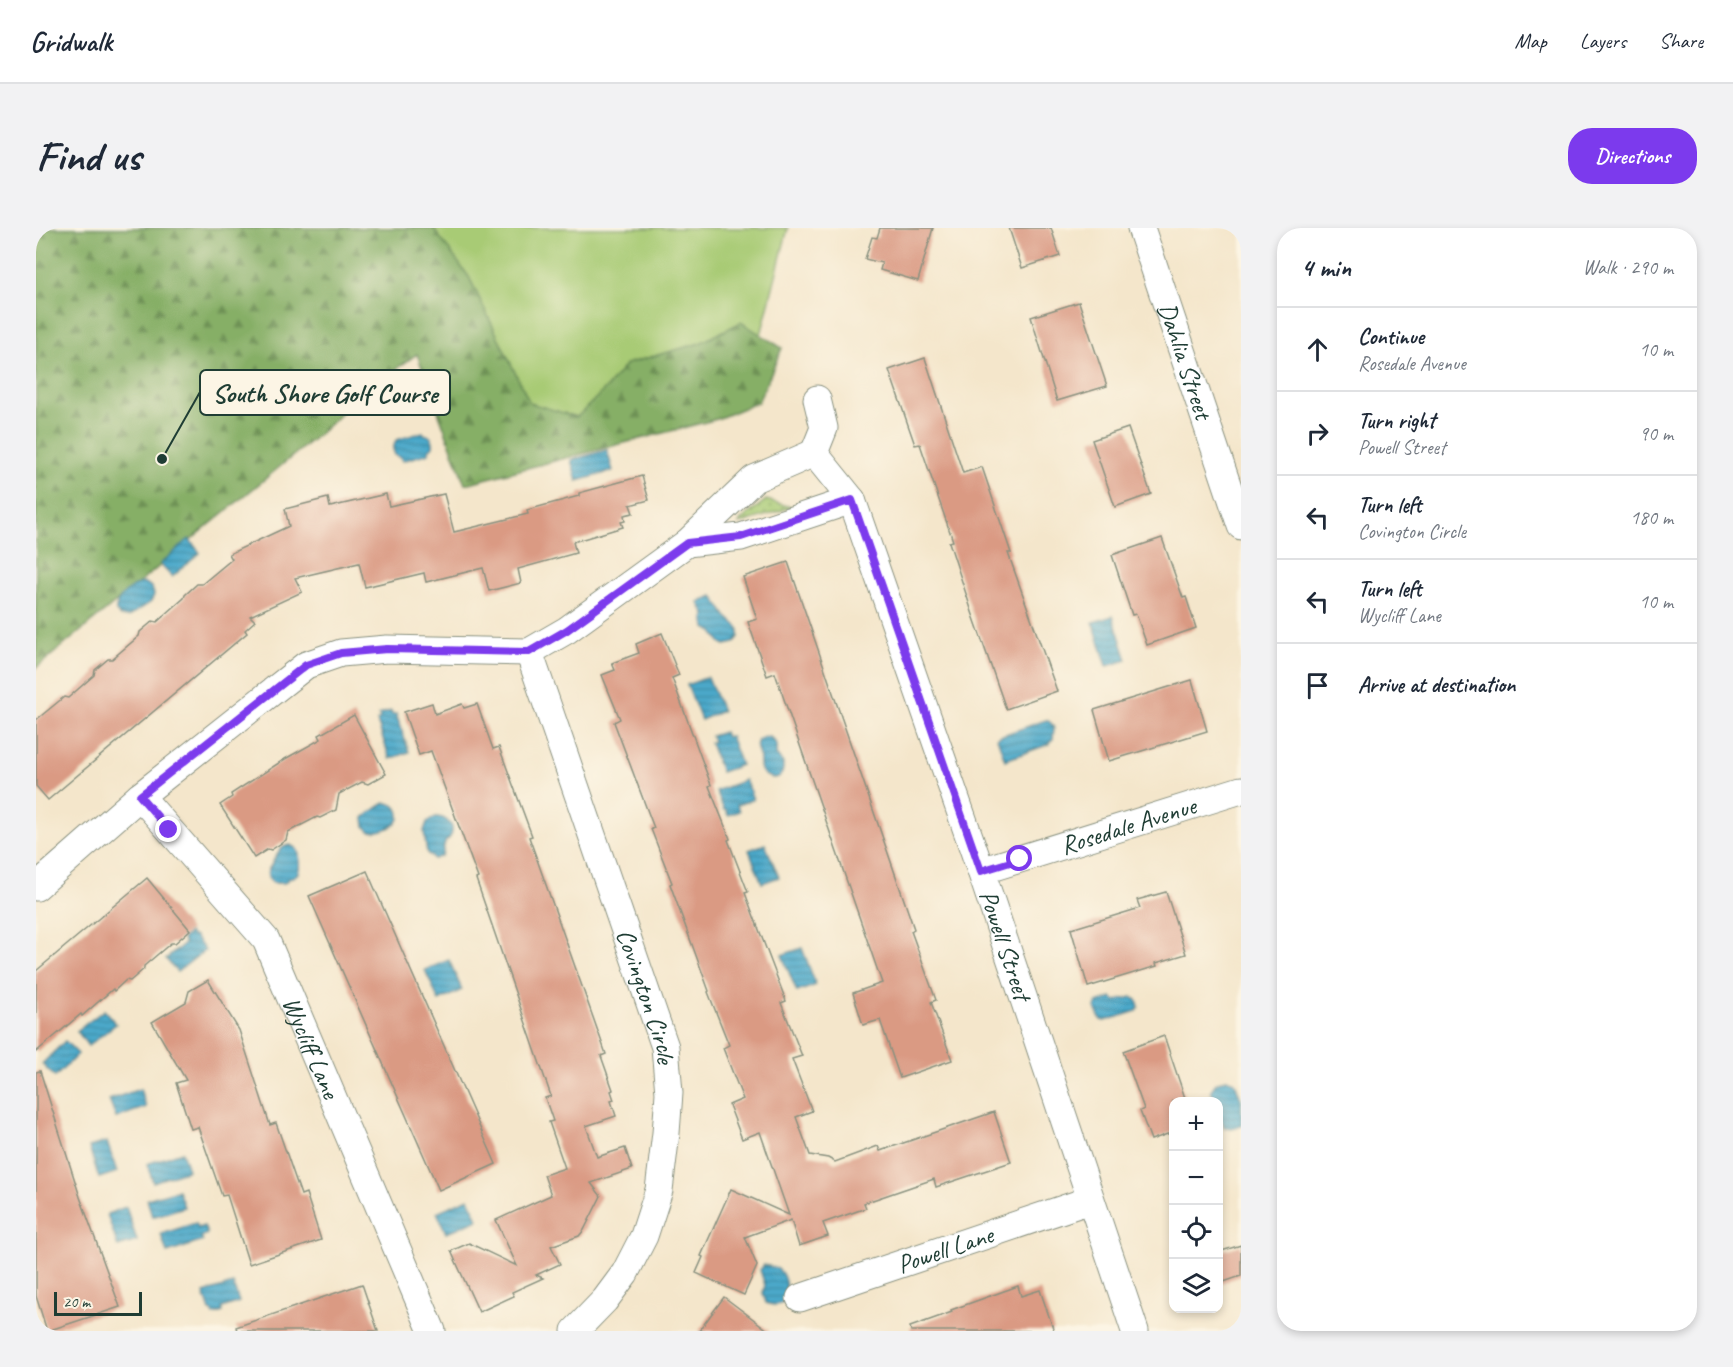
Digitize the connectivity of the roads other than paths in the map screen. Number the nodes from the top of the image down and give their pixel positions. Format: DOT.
graph roads {
  1 [pos="1141,228"];
  2 [pos="817,399"];
  3 [pos="814,453"];
  4 [pos="852,500"];
  5 [pos="1241,526"];
  6 [pos="687,543"];
  7 [pos="529,652"];
  8 [pos="1241,790"];
  9 [pos="140,796"];
  10 [pos="981,871"];
  11 [pos="36,887"];
  12 [pos="1090,1200"];
  13 [pos="800,1298"];
  14 [pos="432,1331"];
  15 [pos="575,1331"];
  16 [pos="1136,1331"];
  1 -- 5 [label="street, Dahlia Street"];
  2 -- 3 [label="street"];
  3 -- 4 [label="street, Powell Street"];
  3 -- 6 [label="street"];
  4 -- 6 [label="street"];
  4 -- 10 [label="street, Powell Street"];
  6 -- 7 [label="street"];
  7 -- 9 [label="street"];
  7 -- 15 [label="street, Covington Circle"];
  8 -- 10 [label="street, Rosedale Avenue"];
  9 -- 11 [label="street"];
  9 -- 14 [label="street, Wycliff Lane"];
  10 -- 12 [label="street, Powell Street"];
  12 -- 13 [label="street, Powell Lane"];
  12 -- 16 [label="street, Powell Street"];
}
